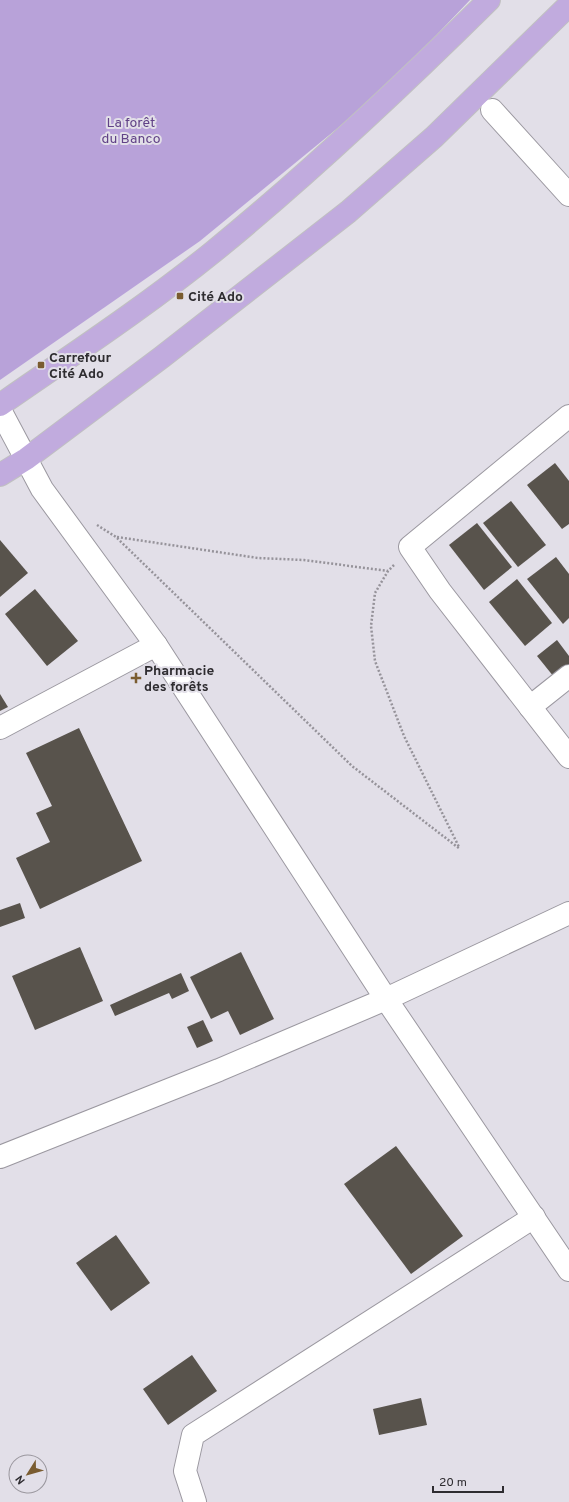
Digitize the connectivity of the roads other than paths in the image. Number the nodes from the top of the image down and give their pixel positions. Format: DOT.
graph roads {
  1 [pos="489,0"];
  2 [pos="569,5"];
  3 [pos="492,110"];
  4 [pos="569,194"];
  5 [pos="0,405"];
  6 [pos="0,410"];
  7 [pos="569,416"];
  8 [pos="26,459"];
  9 [pos="0,475"];
  10 [pos="156,645"];
  11 [pos="569,676"];
  12 [pos="530,706"];
  13 [pos="0,728"];
  14 [pos="569,758"];
  15 [pos="569,913"];
  16 [pos="386,999"];
  17 [pos="0,1157"];
  18 [pos="534,1217"];
  19 [pos="569,1270"];
  20 [pos="195,1502"];
  1 -- 5 [label="main road"];
  2 -- 8 [label="main road"];
  3 -- 4 [label="street"];
  6 -- 8 [label="street"];
  7 -- 12 [label="street"];
  8 -- 9 [label="main road"];
  8 -- 10 [label="street"];
  10 -- 13 [label="street"];
  10 -- 16 [label="street"];
  11 -- 12 [label="street"];
  12 -- 14 [label="street"];
  15 -- 16 [label="street"];
  16 -- 17 [label="street"];
  16 -- 18 [label="street"];
  18 -- 19 [label="street"];
  18 -- 20 [label="street"];
}
